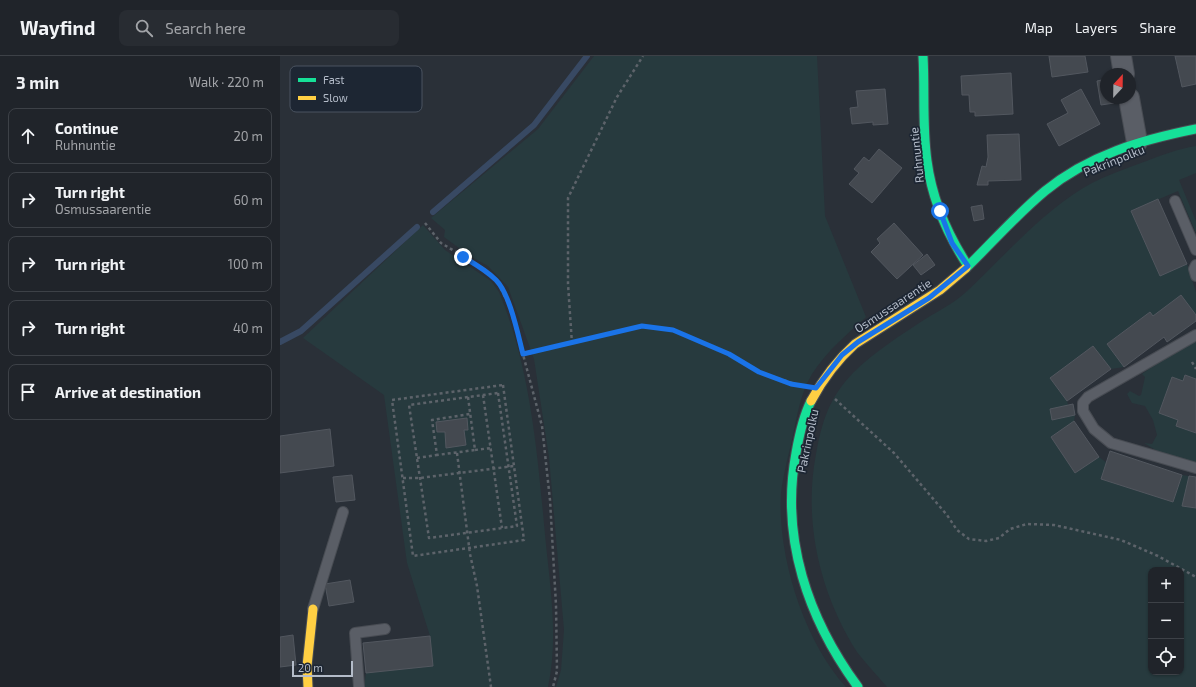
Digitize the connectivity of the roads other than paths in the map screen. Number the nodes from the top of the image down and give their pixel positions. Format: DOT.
graph roads {
  1 [pos="923,56"];
  2 [pos="1121,56"];
  3 [pos="1123,68"];
  4 [pos="1130,104"];
  5 [pos="1196,129"];
  6 [pos="1137,142"];
  7 [pos="1175,201"];
  8 [pos="1196,250"];
  9 [pos="1196,265"];
  10 [pos="968,266"];
  11 [pos="1196,276"];
  12 [pos="1196,335"];
  13 [pos="1196,468"];
  14 [pos="343,512"];
  15 [pos="313,609"];
  16 [pos="385,629"];
  17 [pos="308,687"];
  18 [pos="359,687"];
  19 [pos="858,687"];
  1 -- 10 [label="street, Ruhnuntie"];
  2 -- 3 [label="street"];
  4 -- 6 [label="street"];
  5 -- 6 [label="street, Osmussaarentie"];
  6 -- 10 [label="street, Osmussaarentie"];
  7 -- 8 [label="lane"];
  9 -- 11 [label="lane"];
  10 -- 19 [label="street, Osmussaarentie"];
  12 -- 13 [label="lane"];
  14 -- 15 [label="lane"];
  15 -- 17 [label="street"];
  16 -- 18 [label="lane"];
}
